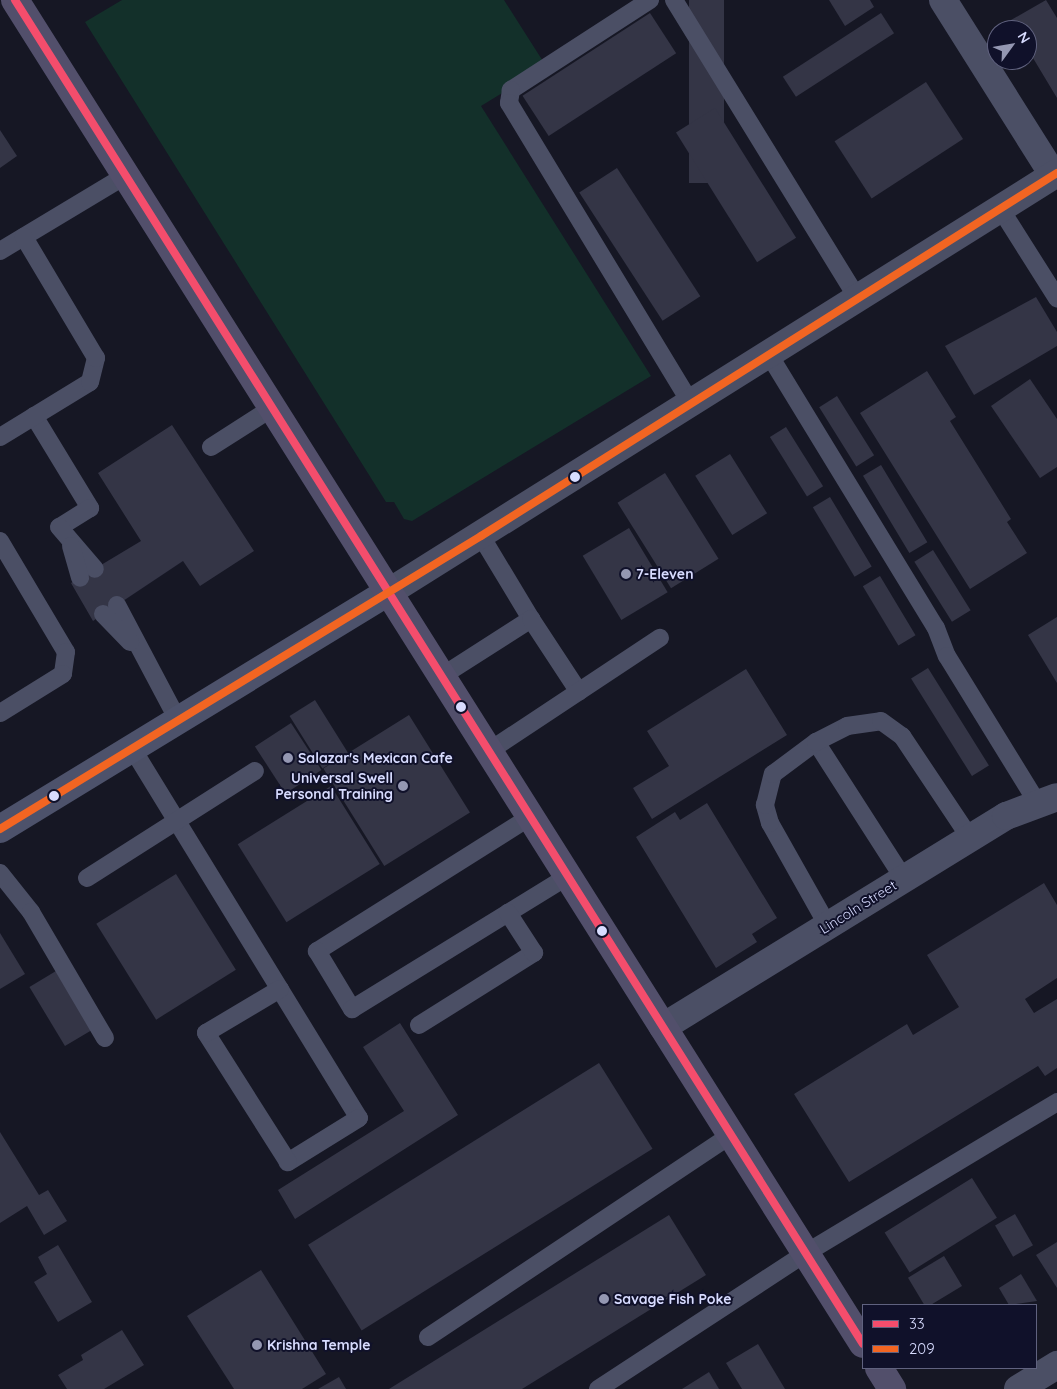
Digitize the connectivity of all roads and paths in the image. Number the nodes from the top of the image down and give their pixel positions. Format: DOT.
graph roads {
  1 [pos="14,0"];
  2 [pos="650,0"];
  3 [pos="674,0"];
  4 [pos="943,0"];
  5 [pos="1055,174"];
  6 [pos="126,176"];
  7 [pos="1000,208"];
  8 [pos="24,237"];
  9 [pos="0,252"];
  10 [pos="857,298"];
  11 [pos="1057,298"];
  12 [pos="768,354"];
  13 [pos="691,403"];
  14 [pos="272,408"];
  15 [pos="34,416"];
  16 [pos="0,437"];
  17 [pos="211,447"];
  18 [pos="481,536"];
  19 [pos="0,541"];
  20 [pos="87,573"];
  21 [pos="389,592"];
  22 [pos="110,610"];
  23 [pos="531,619"];
  24 [pos="660,638"];
  25 [pos="442,676"];
  26 [pos="579,692"];
  27 [pos="0,713"];
  28 [pos="178,720"];
  29 [pos="816,742"];
  30 [pos="132,748"];
  31 [pos="489,751"];
  32 [pos="255,771"];
  33 [pos="1048,801"];
  34 [pos="530,817"];
  35 [pos="177,821"];
  36 [pos="0,829"];
  37 [pos="970,838"];
  38 [pos="0,873"];
  39 [pos="568,876"];
  40 [pos="87,878"];
  41 [pos="904,879"];
  42 [pos="508,913"];
  43 [pos="828,926"];
  44 [pos="280,989"];
  45 [pos="420,1026"];
  46 [pos="663,1027"];
  47 [pos="106,1038"];
  48 [pos="1057,1102"];
  49 [pos="731,1135"];
  50 [pos="806,1253"];
  51 [pos="428,1337"];
  52 [pos="862,1342"];
  53 [pos="1057,1365"];
  54 [pos="880,1369"];
  55 [pos="598,1389"];
  56 [pos="892,1389"];
  57 [pos="1018,1389"];
  1 -- 6 [label="main road"];
  2 -- 13 [label="lane"];
  3 -- 10 [label="lane"];
  4 -- 5 [label="street"];
  5 -- 7 [label="street"];
  6 -- 8 [label="lane"];
  6 -- 14 [label="main road"];
  7 -- 10 [label="street"];
  7 -- 11 [label="lane"];
  8 -- 9 [label="lane"];
  8 -- 15 [label="lane"];
  10 -- 12 [label="street"];
  12 -- 13 [label="street"];
  12 -- 33 [label="lane"];
  13 -- 18 [label="street"];
  14 -- 17 [label="lane"];
  14 -- 21 [label="main road"];
  15 -- 16 [label="lane"];
  15 -- 20 [label="lane"];
  18 -- 21 [label="street"];
  18 -- 23 [label="lane"];
  19 -- 27 [label="lane"];
  21 -- 25 [label="main road"];
  21 -- 28 [label="main road"];
  22 -- 28 [label="lane"];
  23 -- 25 [label="lane"];
  23 -- 26 [label="lane"];
  24 -- 26 [label="lane"];
  25 -- 31 [label="main road"];
  26 -- 31 [label="lane"];
  28 -- 30 [label="main road"];
  29 -- 37 [label="lane"];
  29 -- 41 [label="lane"];
  29 -- 43 [label="lane"];
  30 -- 35 [label="lane"];
  30 -- 36 [label="main road"];
  31 -- 34 [label="main road"];
  32 -- 35 [label="lane"];
  33 -- 37 [label="street, Lincoln Street"];
  34 -- 39 [label="main road"];
  34 -- 42 [label="lane"];
  35 -- 40 [label="lane"];
  35 -- 44 [label="lane"];
  37 -- 41 [label="street, Lincoln Street"];
  38 -- 47 [label="lane"];
  39 -- 42 [label="lane"];
  39 -- 46 [label="main road"];
  41 -- 43 [label="street, Lincoln Street"];
  42 -- 45 [label="lane"];
  43 -- 46 [label="street, Lincoln Street"];
  44 -- 44 [label="lane"];
  46 -- 49 [label="main road"];
  48 -- 50 [label="lane"];
  49 -- 50 [label="main road"];
  49 -- 51 [label="lane"];
  50 -- 52 [label="main road"];
  50 -- 55 [label="lane"];
  53 -- 57 [label="street"];
  54 -- 56 [label="main road"];
}
